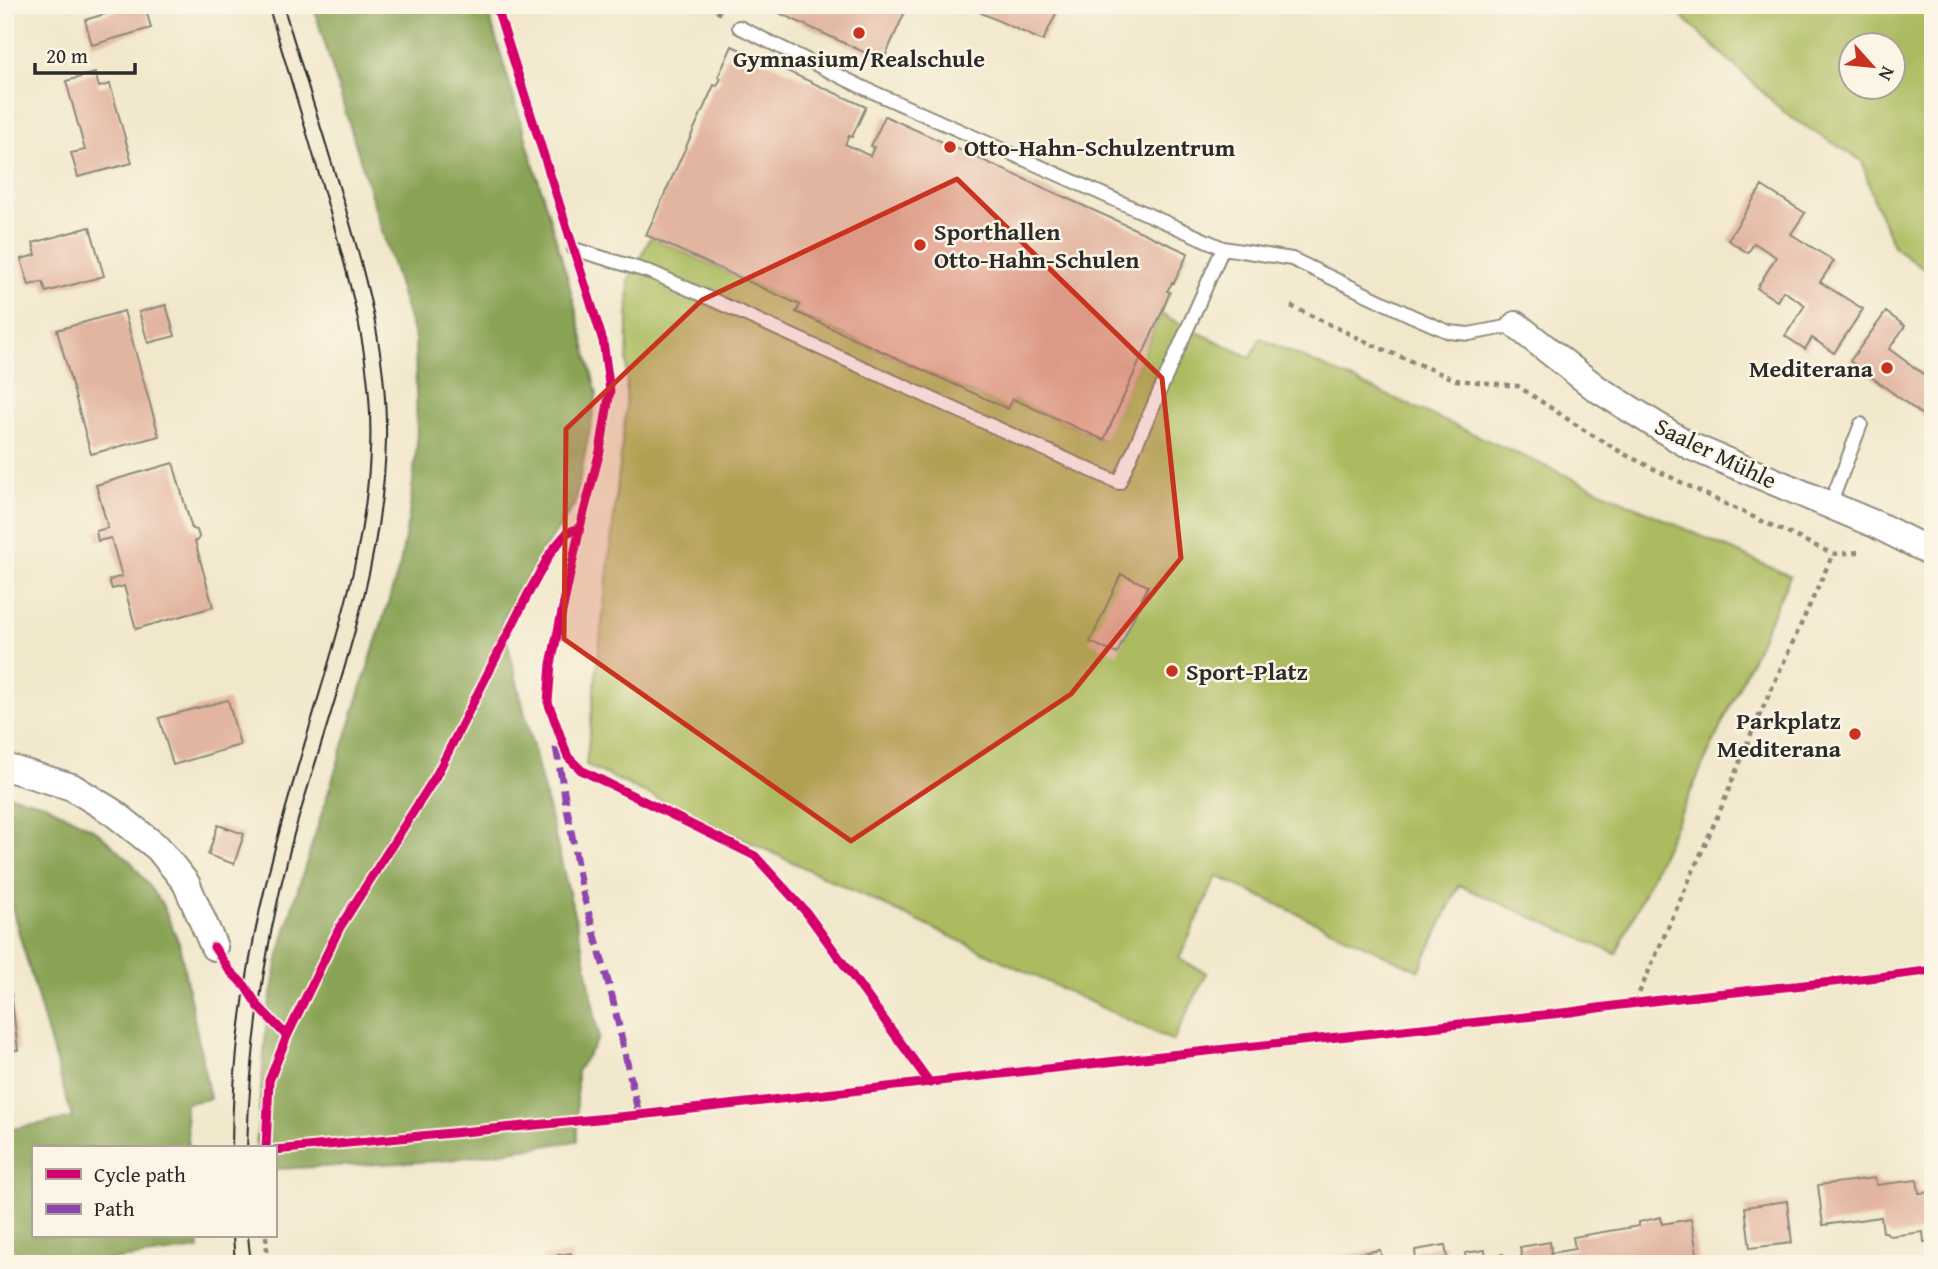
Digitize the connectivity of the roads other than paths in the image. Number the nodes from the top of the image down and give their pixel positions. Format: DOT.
graph roads {
  1 [pos="739,27"];
  2 [pos="1223,248"];
  3 [pos="574,249"];
  4 [pos="1516,325"];
  5 [pos="1861,424"];
  6 [pos="1830,505"];
  7 [pos="1933,553"];
  8 [pos="5,767"];
  9 [pos="214,947"];
  1 -- 2 [label="lane"];
  2 -- 3 [label="lane"];
  2 -- 4 [label="lane"];
  4 -- 6 [label="street, Saaler Mühle"];
  5 -- 6 [label="lane"];
  6 -- 7 [label="street, Saaler Mühle"];
  8 -- 9 [label="street"];
}
